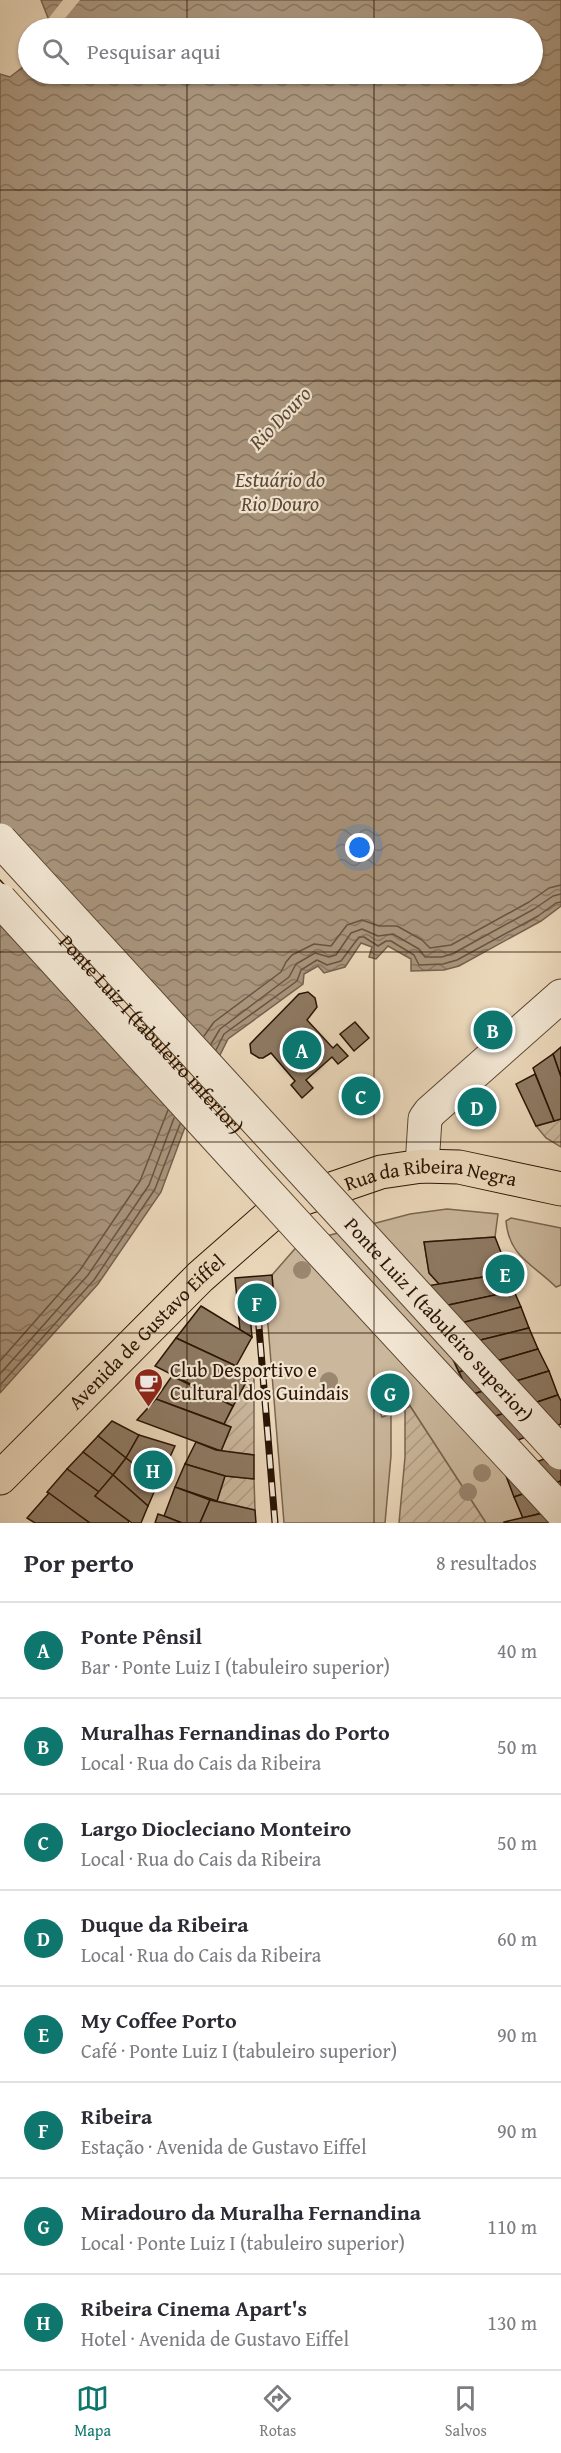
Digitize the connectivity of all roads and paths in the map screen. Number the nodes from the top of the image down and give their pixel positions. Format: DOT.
graph roads {
  1 [pos="0,840"];
  2 [pos="0,869"];
  3 [pos="0,900"];
  4 [pos="561,996"];
  5 [pos="422,1166"];
  6 [pos="561,1189"];
  7 [pos="302,1199"];
  8 [pos="561,1453"];
  9 [pos="0,1479"];
  10 [pos="561,1511"];
  1 -- 8 [label="street, Ponte Luiz I (tabuleiro superior), bridge"];
  2 -- 7 [label="main road, Ponte Luiz I (tabuleiro inferior)"];
  3 -- 10 [label="street, Ponte Luiz I (tabuleiro superior), bridge"];
  4 -- 5 [label="street"];
  5 -- 6 [label="main road, Rua da Ribeira Negra"];
  5 -- 7 [label="main road, Rua da Ribeira Negra"];
  7 -- 9 [label="main road, Avenida de Gustavo Eiffel"];
}
